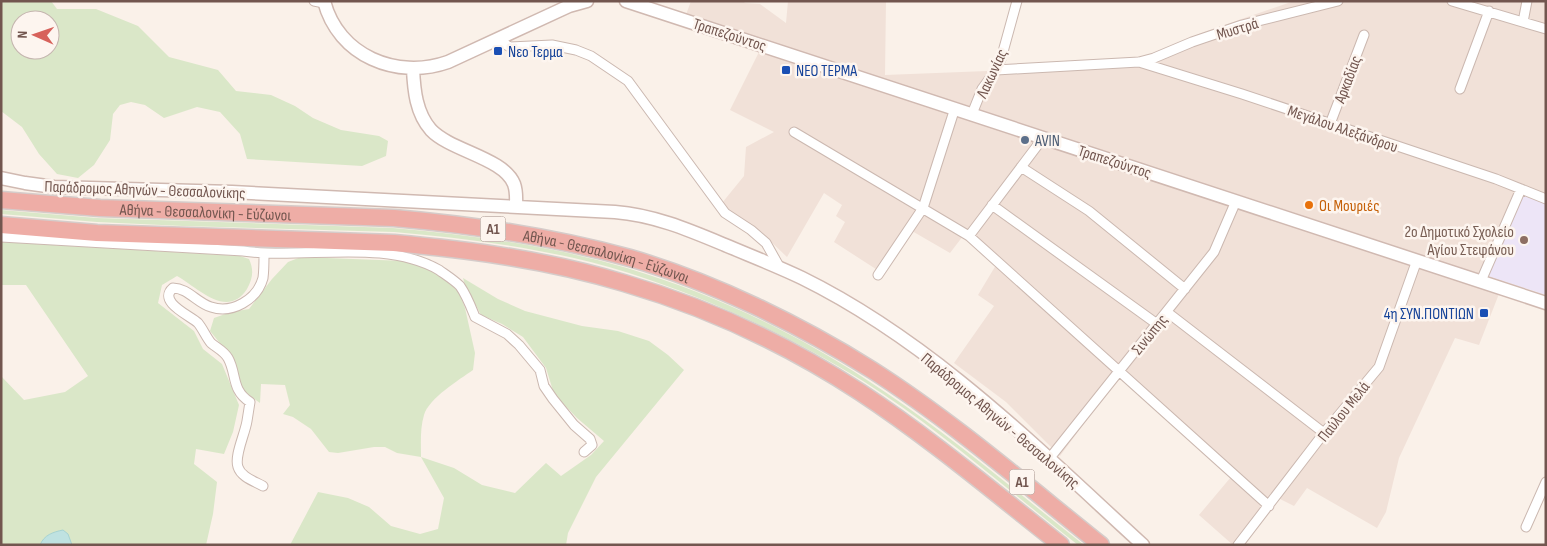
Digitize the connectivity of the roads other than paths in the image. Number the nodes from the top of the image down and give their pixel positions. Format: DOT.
graph roads {
  1 [pos="626,1"];
  2 [pos="1016,1"];
  3 [pos="1338,1"];
  4 [pos="1452,1"];
  5 [pos="1527,1"];
  6 [pos="320,2"];
  7 [pos="582,2"];
  8 [pos="1489,11"];
  9 [pos="1523,22"];
  10 [pos="1546,29"];
  11 [pos="1364,35"];
  12 [pos="500,38"];
  13 [pos="1139,62"];
  14 [pos="413,69"];
  15 [pos="996,70"];
  16 [pos="1460,89"];
  17 [pos="955,108"];
  18 [pos="972,114"];
  19 [pos="1330,124"];
  20 [pos="794,132"];
  21 [pos="1043,138"];
  22 [pos="1021,167"];
  23 [pos="1,178"];
  24 [pos="1521,189"];
  25 [pos="1546,199"];
  26 [pos="1,200"];
  27 [pos="1236,201"];
  28 [pos="992,205"];
  29 [pos="516,207"];
  30 [pos="923,208"];
  31 [pos="1,225"];
  32 [pos="969,236"];
  33 [pos="1,237"];
  34 [pos="264,254"];
  35 [pos="1417,260"];
  36 [pos="780,268"];
  37 [pos="878,275"];
  38 [pos="1480,281"];
  39 [pos="1185,289"];
  40 [pos="1546,303"];
  41 [pos="1166,312"];
  42 [pos="1157,324"];
  43 [pos="1119,371"];
  44 [pos="1324,433"];
  45 [pos="584,452"];
  46 [pos="1049,459"];
  47 [pos="1546,482"];
  48 [pos="263,486"];
  49 [pos="1269,506"];
  50 [pos="1526,527"];
  51 [pos="1061,545"];
  52 [pos="1101,545"];
  53 [pos="1144,545"];
  54 [pos="1238,545"];
  1 -- 17 [label="main road, Τραπεζούντος"];
  2 -- 15 [label="street, Λακωνίας"];
  3 -- 13 [label="street, Μυστρά"];
  4 -- 8 [label="street"];
  5 -- 9 [label="street"];
  6 -- 14 [label="main road"];
  7 -- 12 [label="main road"];
  8 -- 9 [label="street"];
  8 -- 16 [label="street"];
  9 -- 10 [label="street"];
  11 -- 19 [label="street, Αρκαδίας"];
  12 -- 14 [label="main road"];
  12 -- 36 [label="street"];
  13 -- 15 [label="street"];
  13 -- 19 [label="street, Μεγάλου Αλεξάνδρου"];
  14 -- 29 [label="main road"];
  15 -- 18 [label="street, Λακωνίας"];
  17 -- 18 [label="main road, Τραπεζούντος"];
  17 -- 30 [label="street"];
  18 -- 21 [label="main road, Τραπεζούντος"];
  19 -- 24 [label="street, Μεγάλου Αλεξάνδρου"];
  20 -- 30 [label="street"];
  21 -- 22 [label="street"];
  21 -- 27 [label="main road, Τραπεζούντος"];
  22 -- 28 [label="street"];
  22 -- 39 [label="street"];
  23 -- 29 [label="main road, Παράδρομος Αθηνών - Θεσσαλονίκης"];
  24 -- 25 [label="street, Μεγάλου Αλεξάνδρου"];
  24 -- 38 [label="street"];
  26 -- 52 [label="highway, Αθήνα - Θεσσαλονίκη - Εύζωνοι / Α1"];
  27 -- 35 [label="main road, Τραπεζούντος"];
  27 -- 39 [label="street, Σινώπης"];
  28 -- 32 [label="street"];
  28 -- 42 [label="street"];
  29 -- 36 [label="main road, Παράδρομος Αθηνών - Θεσσαλονίκης"];
  30 -- 32 [label="street"];
  30 -- 37 [label="street"];
  31 -- 51 [label="highway, Αθήνα - Θεσσαλονίκη - Εύζωνοι / Α1"];
  32 -- 43 [label="street"];
  33 -- 34 [label="street"];
  34 -- 45 [label="street"];
  34 -- 48 [label="street"];
  35 -- 38 [label="main road, Τραπεζούντος"];
  35 -- 44 [label="street, Παύλου Μελά"];
  36 -- 46 [label="main road, Παράδρομος Αθηνών - Θεσσαλονίκης"];
  38 -- 40 [label="main road, Τραπεζούντος"];
  39 -- 41 [label="street, Σινώπης"];
  41 -- 42 [label="street, Σινώπης"];
  41 -- 44 [label="street"];
  42 -- 43 [label="street, Σινώπης"];
  43 -- 46 [label="street, Σινώπης"];
  43 -- 49 [label="street"];
  44 -- 49 [label="street, Παύλου Μελά"];
  46 -- 53 [label="main road, Παράδρομος Αθηνών - Θεσσαλονίκης"];
  47 -- 50 [label="street"];
  49 -- 54 [label="street, Παύλου Μελά"];
}
